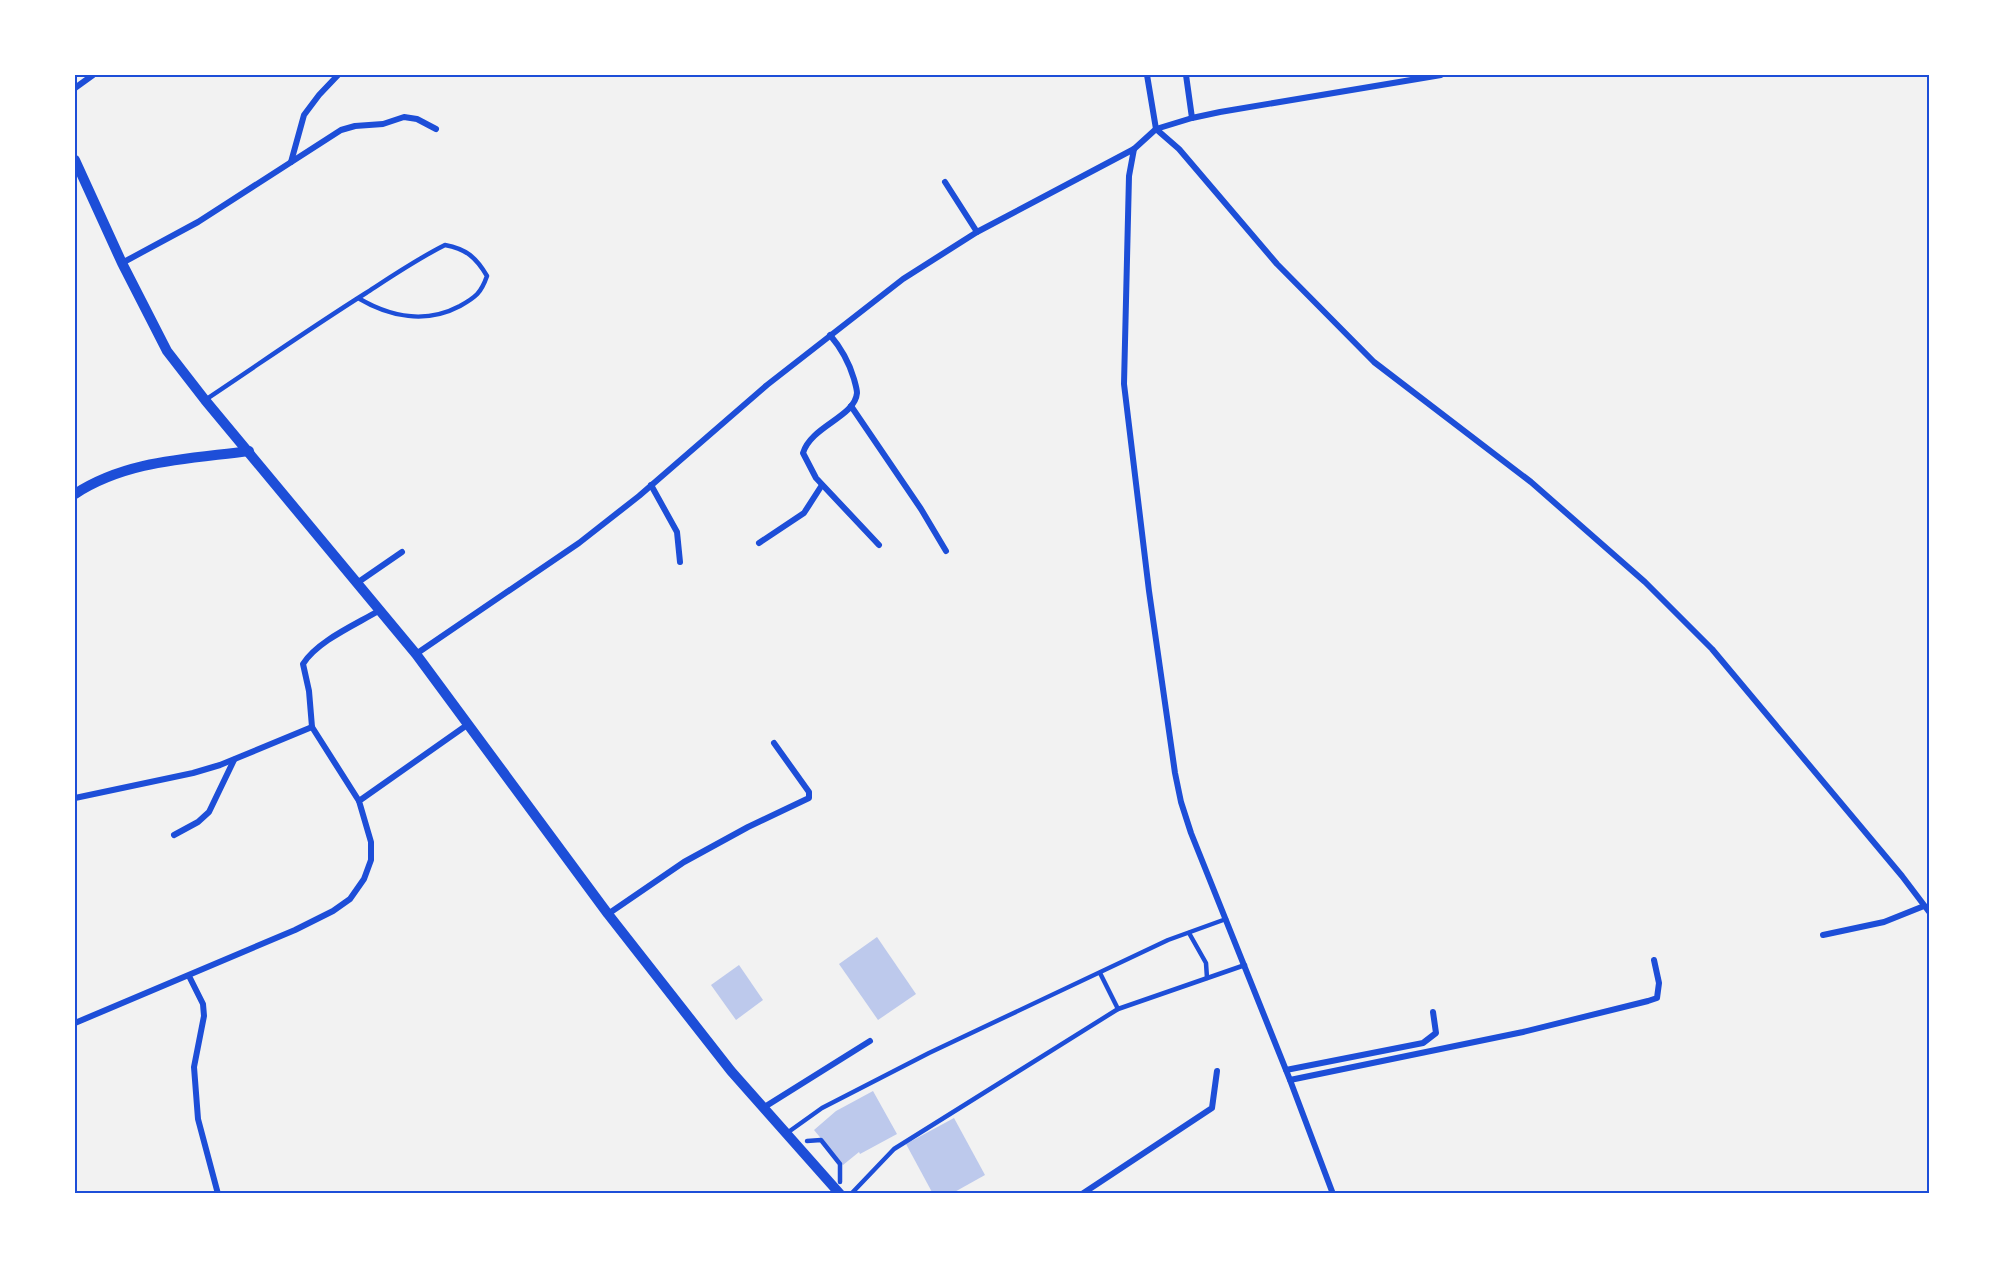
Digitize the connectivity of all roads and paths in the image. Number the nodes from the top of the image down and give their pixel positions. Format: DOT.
graph roads {
  1 [pos="93,75"];
  2 [pos="338,75"];
  3 [pos="1147,75"];
  4 [pos="1186,75"];
  5 [pos="1441,75"];
  6 [pos="75,88"];
  7 [pos="1192,118"];
  8 [pos="436,129"];
  9 [pos="1156,129"];
  10 [pos="1134,149"];
  11 [pos="75,160"];
  12 [pos="291,163"];
  13 [pos="945,182"];
  14 [pos="977,232"];
  15 [pos="122,262"];
  16 [pos="358,298"];
  17 [pos="830,335"];
  18 [pos="205,400"];
  19 [pos="851,405"];
  20 [pos="249,452"];
  21 [pos="651,485"];
  22 [pos="822,485"];
  23 [pos="75,494"];
  24 [pos="759,543"];
  25 [pos="879,545"];
  26 [pos="946,551"];
  27 [pos="402,552"];
  28 [pos="680,562"];
  29 [pos="357,583"];
  30 [pos="380,610"];
  31 [pos="416,654"];
  32 [pos="467,725"];
  33 [pos="312,727"];
  34 [pos="774,743"];
  35 [pos="234,760"];
  36 [pos="75,798"];
  37 [pos="359,801"];
  38 [pos="174,835"];
  39 [pos="1924,906"];
  40 [pos="1930,913"];
  41 [pos="608,914"];
  42 [pos="1226,919"];
  43 [pos="1189,933"];
  44 [pos="1823,935"];
  45 [pos="1654,960"];
  46 [pos="1245,965"];
  47 [pos="1100,973"];
  48 [pos="189,976"];
  49 [pos="1207,978"];
  50 [pos="1118,1009"];
  51 [pos="1433,1012"];
  52 [pos="75,1023"];
  53 [pos="870,1041"];
  54 [pos="1286,1070"];
  55 [pos="1217,1071"];
  56 [pos="1290,1080"];
  57 [pos="763,1108"];
  58 [pos="786,1134"];
  59 [pos="807,1141"];
  60 [pos="840,1182"];
  61 [pos="218,1194"];
  62 [pos="840,1194"];
  63 [pos="851,1194"];
  64 [pos="1082,1194"];
  65 [pos="1334,1194"];
  1 -- 6 [label="street"];
  2 -- 12 [label="street"];
  3 -- 9 [label="street"];
  4 -- 7 [label="street"];
  5 -- 7 [label="street"];
  7 -- 9 [label="street"];
  8 -- 12 [label="street"];
  9 -- 10 [label="street"];
  9 -- 39 [label="street"];
  10 -- 14 [label="street"];
  10 -- 42 [label="street"];
  11 -- 15 [label="street"];
  12 -- 15 [label="street"];
  13 -- 14 [label="street"];
  14 -- 17 [label="street"];
  15 -- 18 [label="street"];
  16 -- 16 [label="lane"];
  16 -- 18 [label="lane"];
  17 -- 19 [label="street"];
  17 -- 21 [label="street"];
  18 -- 20 [label="street"];
  19 -- 22 [label="street"];
  19 -- 26 [label="street"];
  20 -- 23 [label="street"];
  20 -- 29 [label="street"];
  21 -- 28 [label="street"];
  21 -- 31 [label="street"];
  22 -- 24 [label="street"];
  22 -- 25 [label="street"];
  27 -- 29 [label="street"];
  29 -- 30 [label="street"];
  30 -- 31 [label="street"];
  30 -- 33 [label="street"];
  31 -- 32 [label="street"];
  32 -- 37 [label="street"];
  32 -- 41 [label="street"];
  33 -- 35 [label="street"];
  33 -- 37 [label="street"];
  34 -- 41 [label="street"];
  35 -- 36 [label="street"];
  35 -- 38 [label="street"];
  37 -- 48 [label="street"];
  39 -- 40 [label="street"];
  39 -- 44 [label="street"];
  41 -- 57 [label="street"];
  42 -- 43 [label="lane"];
  42 -- 46 [label="street"];
  43 -- 47 [label="lane"];
  43 -- 49 [label="lane"];
  45 -- 56 [label="street"];
  46 -- 49 [label="lane"];
  46 -- 54 [label="street"];
  47 -- 50 [label="lane"];
  47 -- 58 [label="lane"];
  48 -- 52 [label="street"];
  48 -- 61 [label="street"];
  49 -- 50 [label="lane"];
  50 -- 63 [label="lane"];
  51 -- 54 [label="street"];
  53 -- 57 [label="street"];
  54 -- 56 [label="street"];
  55 -- 64 [label="street"];
  56 -- 65 [label="street"];
  57 -- 58 [label="street"];
  58 -- 62 [label="street"];
  59 -- 60 [label="lane"];
}
